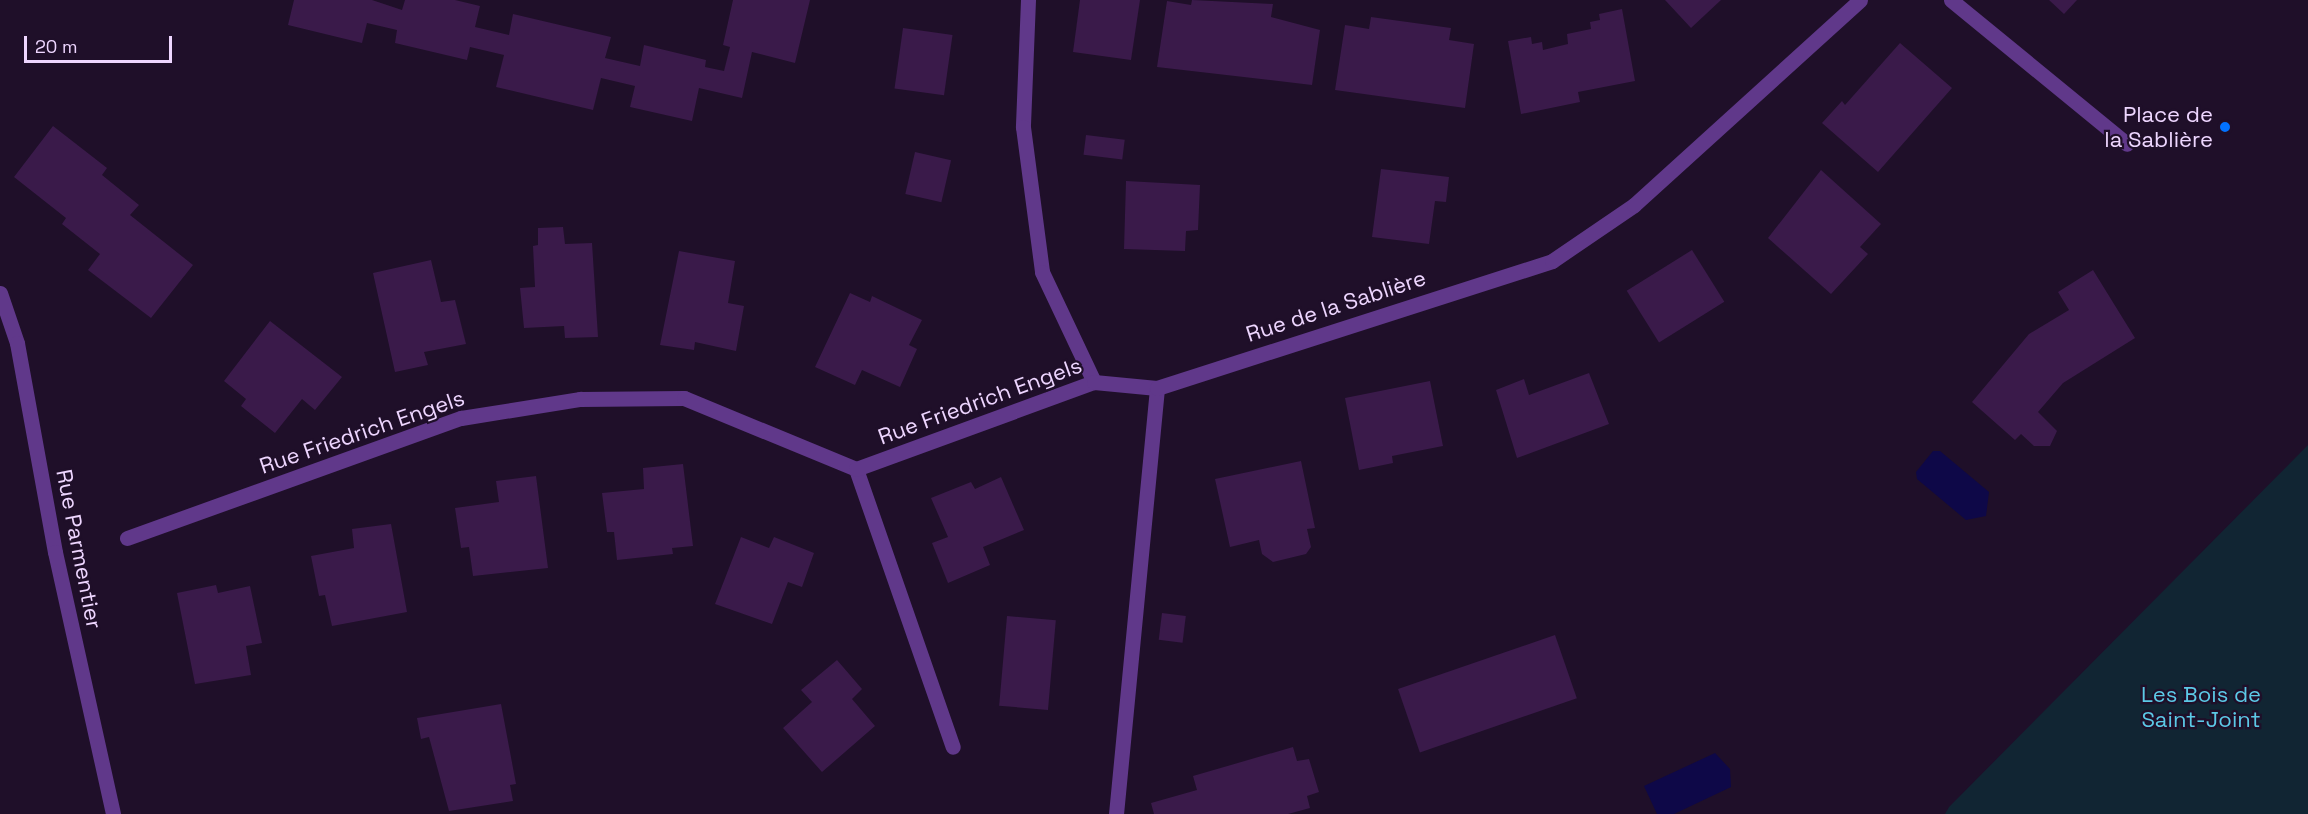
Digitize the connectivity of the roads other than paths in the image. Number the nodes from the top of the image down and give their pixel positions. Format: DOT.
graph roads {
  1 [pos="1028,0"];
  2 [pos="1860,0"];
  3 [pos="1951,0"];
  4 [pos="2127,144"];
  5 [pos="0,293"];
  6 [pos="1094,382"];
  7 [pos="1157,388"];
  8 [pos="856,469"];
  9 [pos="127,538"];
  10 [pos="952,747"];
  11 [pos="113,814"];
  12 [pos="1116,814"];
  1 -- 6 [label="street"];
  2 -- 7 [label="street, Rue de la Sablière"];
  3 -- 4 [label="street"];
  5 -- 11 [label="street, Rue Parmentier"];
  6 -- 7 [label="street, Rue Friedrich Engels"];
  6 -- 8 [label="street, Rue Friedrich Engels"];
  7 -- 12 [label="street"];
  8 -- 9 [label="street, Rue Friedrich Engels"];
  8 -- 10 [label="street"];
}
